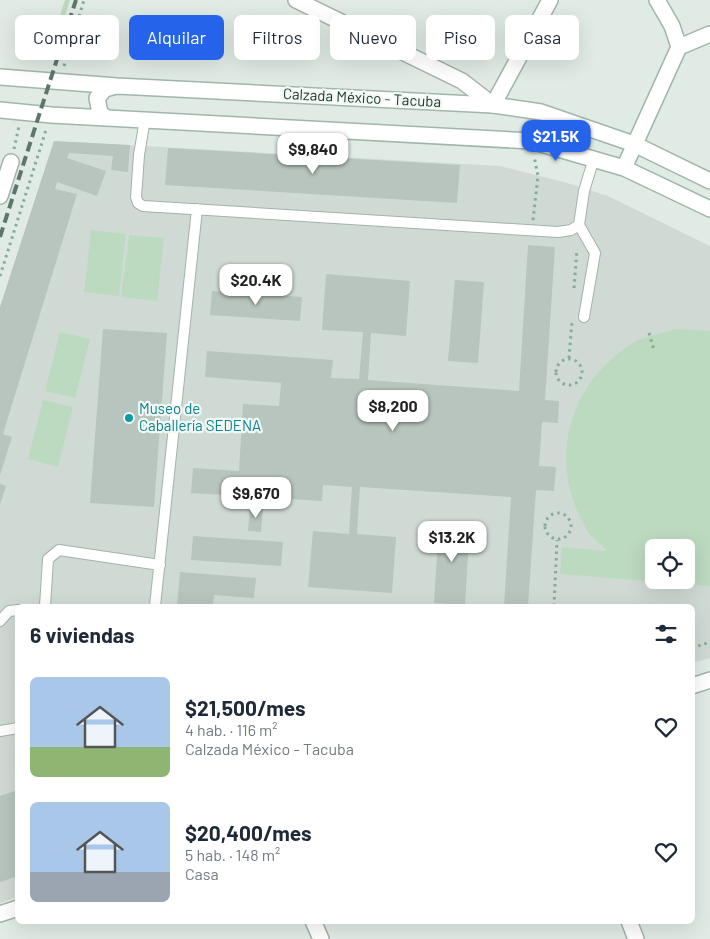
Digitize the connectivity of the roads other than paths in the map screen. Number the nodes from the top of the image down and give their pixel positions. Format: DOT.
graph roads {
  1 [pos="296,0"];
  2 [pos="548,0"];
  3 [pos="662,1"];
  4 [pos="710,34"];
  5 [pos="679,47"];
  6 [pos="0,77"];
  7 [pos="117,86"];
  8 [pos="493,105"];
  9 [pos="0,110"];
  10 [pos="107,118"];
  11 [pos="145,119"];
  12 [pos="634,144"];
  13 [pos="594,158"];
  14 [pos="11,162"];
  15 [pos="624,168"];
  16 [pos="710,181"];
  17 [pos="0,196"];
  18 [pos="197,209"];
  19 [pos="710,209"];
  20 [pos="578,225"];
  21 [pos="584,317"];
  22 [pos="160,565"];
  23 [pos="45,604"];
  24 [pos="155,604"];
  25 [pos="15,610"];
  26 [pos="0,621"];
  27 [pos="710,680"];
  28 [pos="695,685"];
  29 [pos="15,728"];
  30 [pos="0,731"];
  31 [pos="15,909"];
  32 [pos="0,914"];
  33 [pos="314,924"];
  34 [pos="629,924"];
  35 [pos="321,939"];
  36 [pos="636,939"];
  1 -- 8 [label="main road"];
  2 -- 8 [label="main road"];
  3 -- 5 [label="main road"];
  4 -- 5 [label="main road"];
  5 -- 12 [label="main road"];
  6 -- 7 [label="main road, Calzada México - Tacuba"];
  7 -- 8 [label="main road, Calzada México - Tacuba"];
  7 -- 10 [label="main road"];
  8 -- 12 [label="main road, Calzada México - Tacuba"];
  9 -- 10 [label="main road"];
  10 -- 11 [label="main road"];
  11 -- 13 [label="main road"];
  11 -- 18 [label="lane"];
  12 -- 15 [label="main road"];
  12 -- 16 [label="main road, Calzada México - Tacuba"];
  13 -- 15 [label="main road"];
  13 -- 20 [label="lane"];
  14 -- 17 [label="main road"];
  15 -- 19 [label="main road"];
  18 -- 20 [label="lane"];
  18 -- 22 [label="lane"];
  20 -- 21 [label="lane"];
  22 -- 23 [label="lane"];
  22 -- 24 [label="lane"];
  25 -- 26 [label="lane"];
  27 -- 28 [label="main road"];
  29 -- 30 [label="lane"];
  31 -- 32 [label="main road"];
  33 -- 35 [label="main road"];
  34 -- 36 [label="main road"];
}
